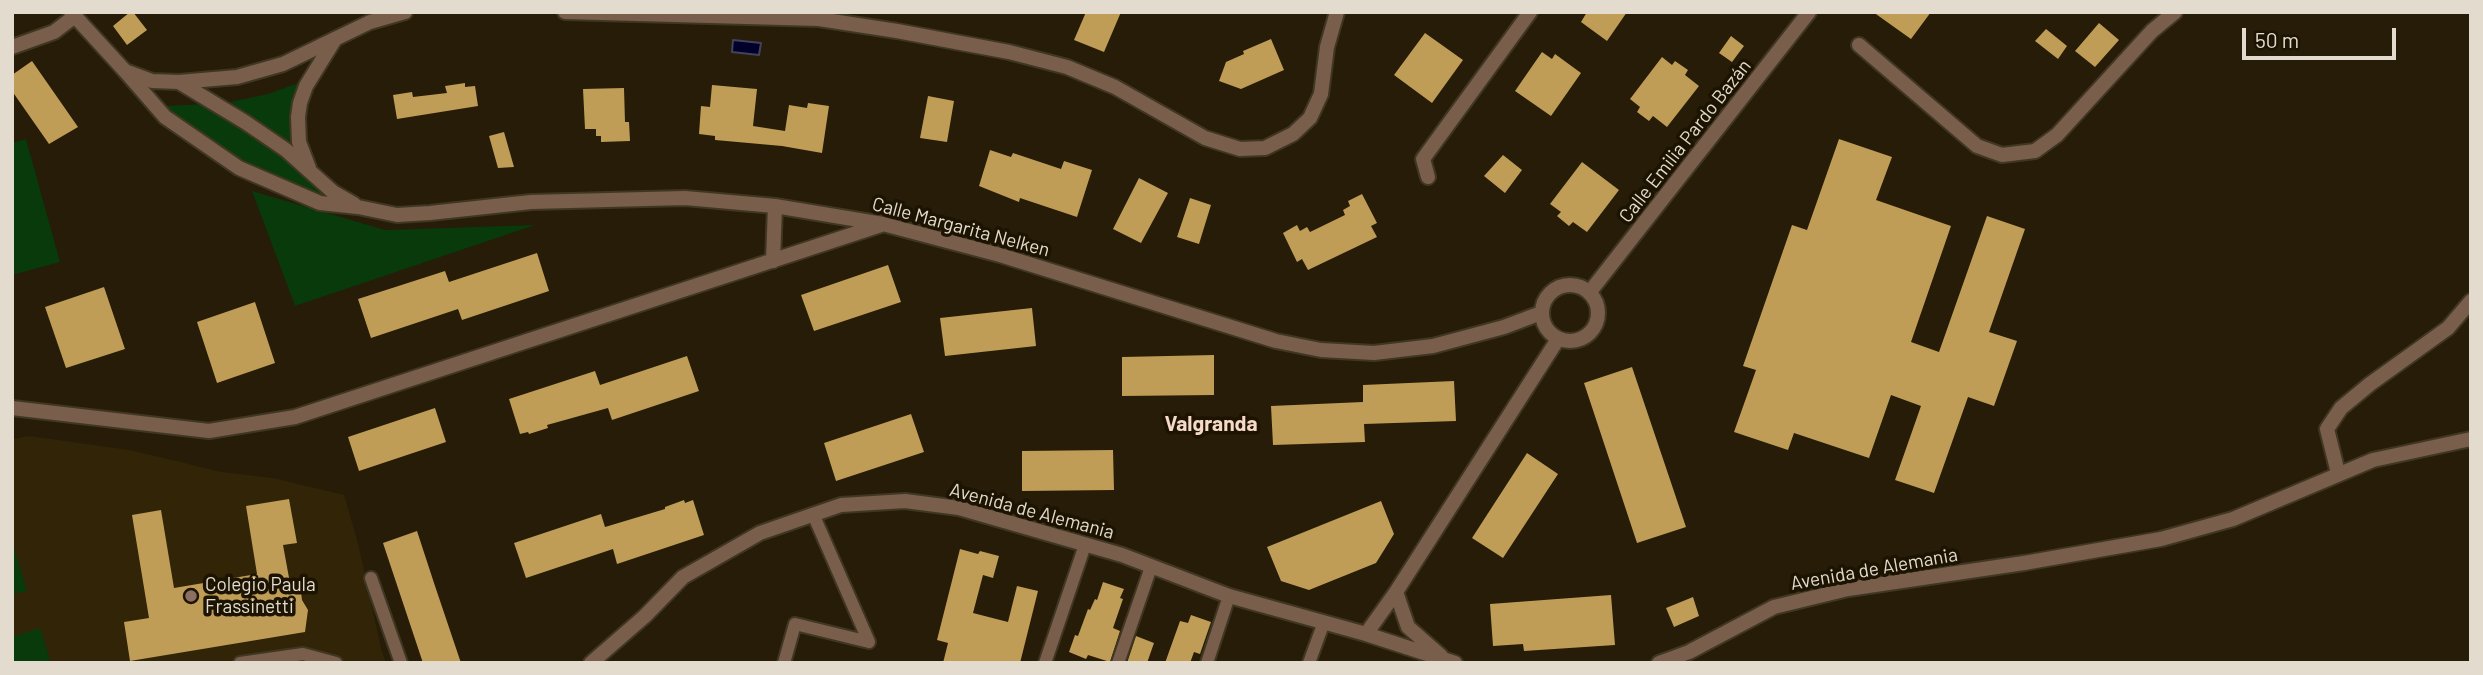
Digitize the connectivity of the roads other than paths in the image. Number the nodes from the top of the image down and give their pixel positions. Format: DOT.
graph roads {
  1 [pos="405,12"];
  2 [pos="565,12"];
  3 [pos="1336,12"];
  4 [pos="1530,12"];
  5 [pos="1809,12"];
  6 [pos="2175,12"];
  7 [pos="73,14"];
  8 [pos="335,39"];
  9 [pos="1859,45"];
  10 [pos="12,47"];
  11 [pos="125,71"];
  12 [pos="178,82"];
  13 [pos="311,172"];
  14 [pos="1427,177"];
  15 [pos="775,206"];
  16 [pos="358,207"];
  17 [pos="883,224"];
  18 [pos="773,261"];
  19 [pos="1589,293"];
  20 [pos="2471,301"];
  21 [pos="1541,313"];
  22 [pos="1558,339"];
  23 [pos="12,408"];
  24 [pos="2471,439"];
  25 [pos="2338,473"];
  26 [pos="813,514"];
  27 [pos="1086,545"];
  28 [pos="1151,567"];
  29 [pos="371,578"];
  30 [pos="1396,592"];
  31 [pos="1230,596"];
  32 [pos="1324,622"];
  33 [pos="1366,634"];
  34 [pos="1451,662"];
  35 [pos="240,663"];
  36 [pos="336,663"];
  37 [pos="401,663"];
  38 [pos="591,663"];
  39 [pos="784,663"];
  40 [pos="1045,663"];
  41 [pos="1118,663"];
  42 [pos="1207,663"];
  43 [pos="1308,663"];
  44 [pos="1659,663"];
  1 -- 8 [label="street"];
  2 -- 3 [label="street"];
  4 -- 14 [label="street"];
  5 -- 19 [label="street, Calle Emilia Pardo Bazán"];
  6 -- 9 [label="street"];
  7 -- 10 [label="street"];
  7 -- 11 [label="street"];
  8 -- 12 [label="street"];
  8 -- 13 [label="street"];
  11 -- 12 [label="street"];
  11 -- 16 [label="street"];
  12 -- 13 [label="street"];
  13 -- 16 [label="street"];
  15 -- 16 [label="street, Calle Margarita Nelken"];
  15 -- 17 [label="street, Calle Margarita Nelken"];
  15 -- 18 [label="street"];
  17 -- 18 [label="street"];
  17 -- 21 [label="street, Calle Margarita Nelken"];
  18 -- 23 [label="street"];
  19 -- 21 [label="street"];
  19 -- 22 [label="street"];
  20 -- 25 [label="street"];
  21 -- 22 [label="street"];
  22 -- 30 [label="street"];
  24 -- 25 [label="street, Avenida de Alemania"];
  25 -- 44 [label="street, Avenida de Alemania"];
  26 -- 27 [label="street, Avenida de Alemania"];
  26 -- 38 [label="street, Avenida de Alemania"];
  26 -- 39 [label="lane"];
  27 -- 28 [label="street, Avenida de Alemania"];
  27 -- 40 [label="lane"];
  28 -- 31 [label="street, Avenida de Alemania"];
  28 -- 41 [label="lane"];
  29 -- 37 [label="lane"];
  30 -- 33 [label="street"];
  30 -- 34 [label="street"];
  31 -- 32 [label="street, Avenida de Alemania"];
  31 -- 42 [label="lane"];
  32 -- 33 [label="street, Avenida de Alemania"];
  32 -- 43 [label="lane"];
  33 -- 34 [label="street, Avenida de Alemania"];
  35 -- 36 [label="lane"];
}
